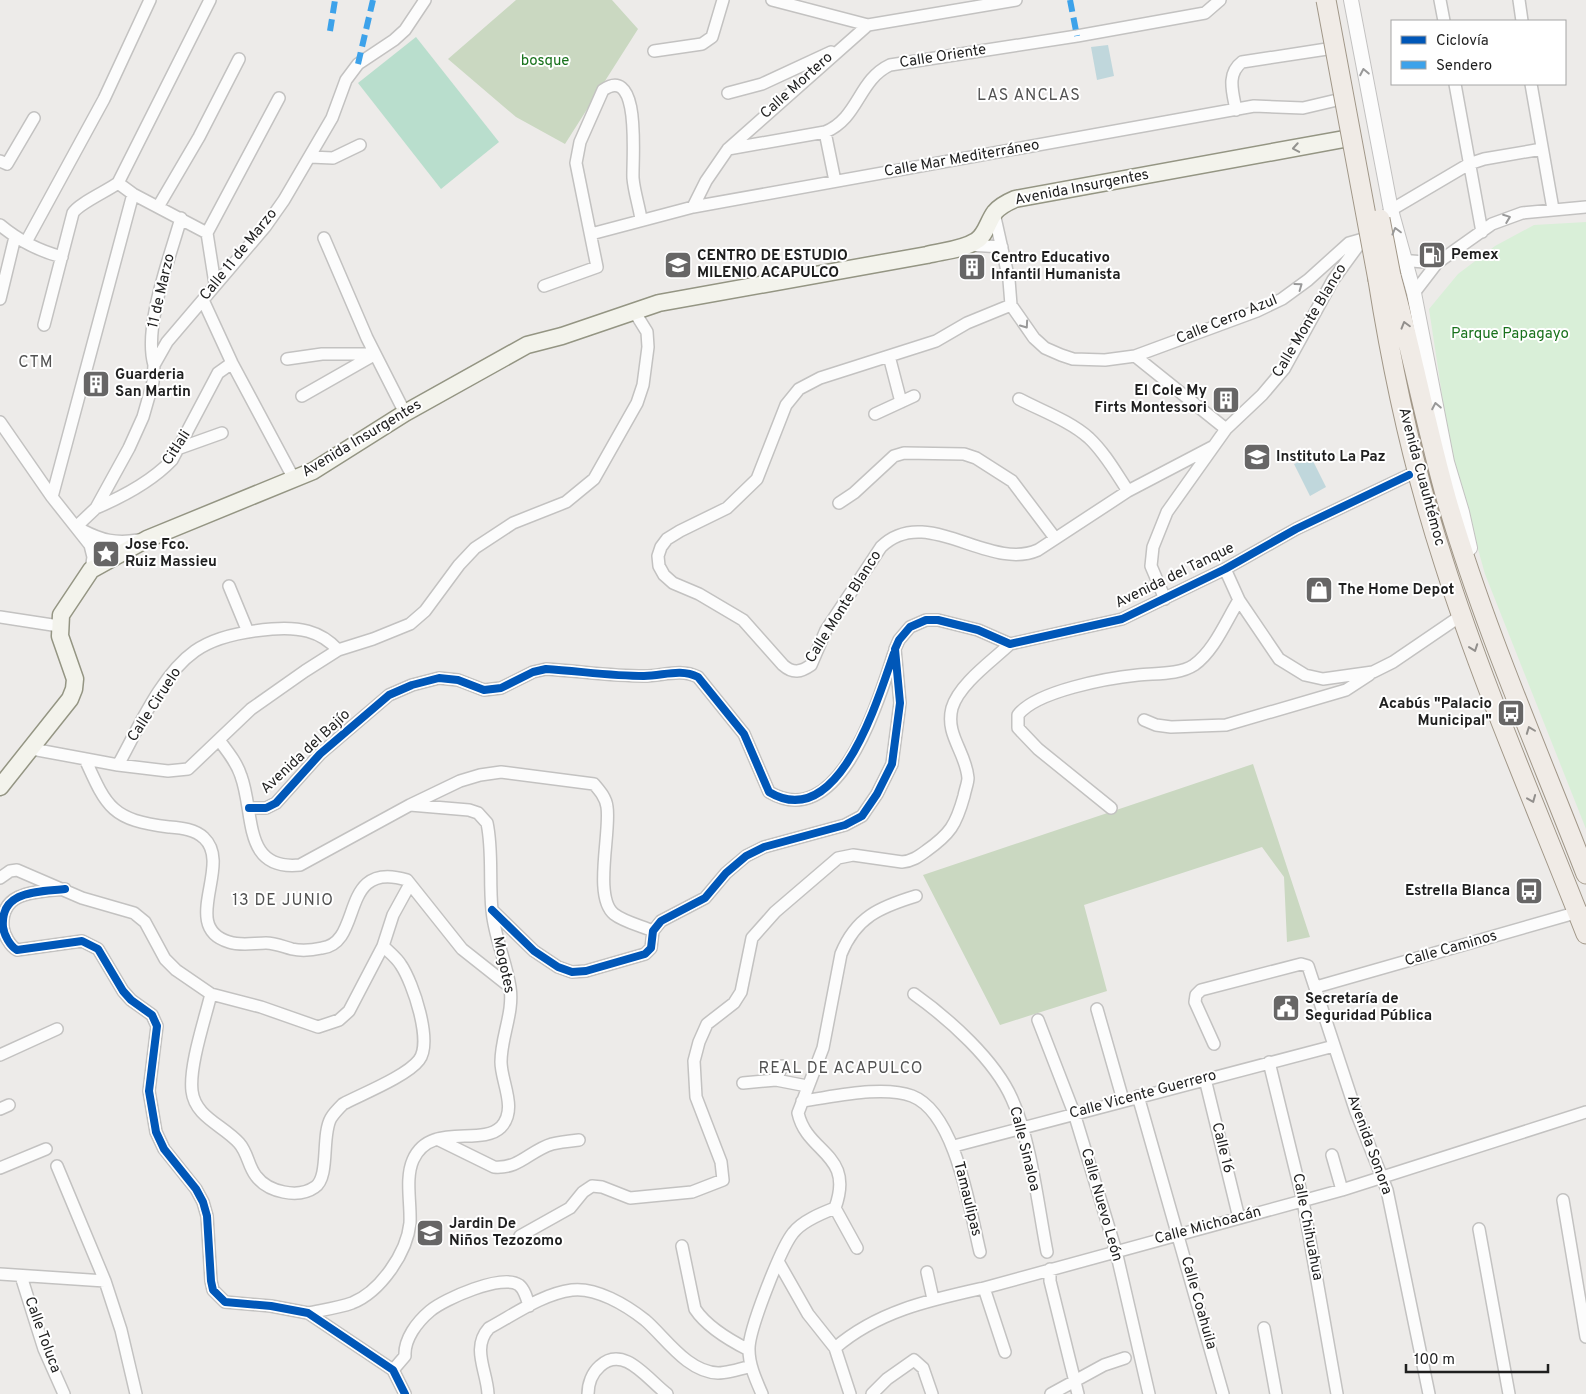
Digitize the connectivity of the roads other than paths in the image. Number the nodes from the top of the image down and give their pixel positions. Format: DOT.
graph roads {
  1 [pos="150,0"];
  2 [pos="210,0"];
  3 [pos="425,0"];
  4 [pos="723,0"];
  5 [pos="773,0"];
  6 [pos="1016,0"];
  7 [pos="1220,0"];
  8 [pos="1318,0"];
  9 [pos="1326,0"];
  10 [pos="1336,0"];
  11 [pos="1351,0"];
  12 [pos="1440,0"];
  13 [pos="1519,0"];
  14 [pos="1444,20"];
  15 [pos="1522,20"];
  16 [pos="868,25"];
  17 [pos="838,49"];
  18 [pos="1327,49"];
  19 [pos="654,51"];
  20 [pos="239,59"];
  21 [pos="1455,85"];
  22 [pos="1531,85"];
  23 [pos="728,93"];
  24 [pos="279,98"];
  25 [pos="1337,100"];
  26 [pos="1236,110"];
  27 [pos="34,118"];
  28 [pos="825,132"];
  29 [pos="1344,139"];
  30 [pos="360,145"];
  31 [pos="728,149"];
  32 [pos="1542,149"];
  33 [pos="310,157"];
  34 [pos="0,161"];
  35 [pos="1469,164"];
  36 [pos="835,181"];
  37 [pos="118,183"];
  38 [pos="133,194"];
  39 [pos="158,207"];
  40 [pos="693,207"];
  41 [pos="1586,207"];
  42 [pos="1553,209"];
  43 [pos="1391,210"];
  44 [pos="994,213"];
  45 [pos="181,218"];
  46 [pos="641,220"];
  47 [pos="0,225"];
  48 [pos="1482,232"];
  49 [pos="207,233"];
  50 [pos="590,234"];
  51 [pos="324,238"];
  52 [pos="1364,239"];
  53 [pos="20,240"];
  54 [pos="967,245"];
  55 [pos="1002,247"];
  56 [pos="62,258"];
  57 [pos="1404,261"];
  58 [pos="1437,263"];
  59 [pos="1385,278"];
  60 [pos="215,284"];
  61 [pos="544,286"];
  62 [pos="1414,293"];
  63 [pos="0,299"];
  64 [pos="203,300"];
  65 [pos="1011,305"];
  66 [pos="634,311"];
  67 [pos="44,324"];
  68 [pos="375,354"];
  69 [pos="888,356"];
  70 [pos="1135,356"];
  71 [pos="287,359"];
  72 [pos="232,363"];
  73 [pos="154,365"];
  74 [pos="302,396"];
  75 [pos="914,396"];
  76 [pos="1019,399"];
  77 [pos="901,402"];
  78 [pos="405,413"];
  79 [pos="874,414"];
  80 [pos="0,422"];
  81 [pos="1226,429"];
  82 [pos="222,433"];
  83 [pos="1212,447"];
  84 [pos="180,448"];
  85 [pos="1409,475"];
  86 [pos="294,479"];
  87 [pos="1128,491"];
  88 [pos="52,496"];
  89 [pos="839,503"];
  90 [pos="96,508"];
  91 [pos="78,527"];
  92 [pos="1055,538"];
  93 [pos="147,539"];
  94 [pos="1443,562"];
  95 [pos="1225,569"];
  96 [pos="91,570"];
  97 [pos="229,586"];
  98 [pos="1165,599"];
  99 [pos="1238,600"];
  100 [pos="1482,607"];
  101 [pos="1462,615"];
  102 [pos="0,617"];
  103 [pos="59,626"];
  104 [pos="248,632"];
  105 [pos="1010,644"];
  106 [pos="895,649"];
  107 [pos="338,650"];
  108 [pos="1374,672"];
  109 [pos="1144,720"];
  110 [pos="219,740"];
  111 [pos="32,749"];
  112 [pos="85,759"];
  113 [pos="118,765"];
  114 [pos="0,788"];
  115 [pos="410,805"];
  116 [pos="249,808"];
  117 [pos="1111,808"];
  118 [pos="1586,874"];
  119 [pos="0,878"];
  120 [pos="410,884"];
  121 [pos="64,888"];
  122 [pos="916,896"];
  123 [pos="492,910"];
  124 [pos="1582,911"];
  125 [pos="653,932"];
  126 [pos="1586,934"];
  127 [pos="383,946"];
  128 [pos="510,987"];
  129 [pos="1316,987"];
  130 [pos="211,994"];
  131 [pos="914,994"];
  132 [pos="1097,1009"];
  133 [pos="1038,1020"];
  134 [pos="57,1029"];
  135 [pos="1214,1044"];
  136 [pos="1334,1046"];
  137 [pos="0,1055"];
  138 [pos="1269,1062"];
  139 [pos="782,1066"];
  140 [pos="1205,1078"];
  141 [pos="776,1080"];
  142 [pos="743,1084"];
  143 [pos="808,1086"];
  144 [pos="1138,1096"];
  145 [pos="1123,1100"];
  146 [pos="802,1101"];
  147 [pos="1586,1112"];
  148 [pos="1074,1113"];
  149 [pos="1022,1129"];
  150 [pos="437,1140"];
  151 [pos="579,1140"];
  152 [pos="954,1146"];
  153 [pos="46,1149"];
  154 [pos="1332,1155"];
  155 [pos="57,1166"];
  156 [pos="0,1168"];
  157 [pos="1382,1178"];
  158 [pos="1342,1190"];
  159 [pos="1303,1200"];
  160 [pos="1563,1200"];
  161 [pos="835,1208"];
  162 [pos="1239,1218"];
  163 [pos="1479,1229"];
  164 [pos="1178,1233"];
  165 [pos="520,1236"];
  166 [pos="682,1246"];
  167 [pos="857,1248"];
  168 [pos="1116,1251"];
  169 [pos="980,1252"];
  170 [pos="1047,1252"];
  171 [pos="779,1263"];
  172 [pos="1050,1269"];
  173 [pos="926,1272"];
  174 [pos="0,1274"];
  175 [pos="21,1276"];
  176 [pos="105,1281"];
  177 [pos="984,1288"];
  178 [pos="933,1299"];
  179 [pos="529,1306"];
  180 [pos="308,1313"];
  181 [pos="1264,1328"];
  182 [pos="1586,1337"];
  183 [pos="835,1348"];
  184 [pos="749,1350"];
  185 [pos="1005,1352"];
  186 [pos="1125,1358"];
  187 [pos="751,1366"];
  188 [pos="393,1370"];
  189 [pos="1074,1380"];
  190 [pos="64,1394"];
  191 [pos="136,1394"];
  192 [pos="405,1394"];
  193 [pos="488,1394"];
  194 [pos="588,1394"];
  195 [pos="667,1394"];
  196 [pos="762,1394"];
  197 [pos="850,1394"];
  198 [pos="872,1394"];
  199 [pos="932,1394"];
  200 [pos="1051,1394"];
  201 [pos="1078,1394"];
  202 [pos="1150,1394"];
  203 [pos="1223,1394"];
  204 [pos="1276,1394"];
  205 [pos="1337,1394"];
  206 [pos="1429,1394"];
  207 [pos="1509,1394"];
  1 -- 53 [label="street"];
  2 -- 37 [label="street"];
  3 -- 33 [label="street, Calle 11 de Marzo"];
  4 -- 19 [label="street"];
  5 -- 16 [label="street"];
  6 -- 16 [label="street"];
  7 -- 28 [label="street, Calle Oriente"];
  8 -- 18 [label="street"];
  9 -- 59 [label="main road, Avenida Cuauhtémoc, bridge"];
  10 -- 59 [label="main road, Avenida Cuauhtémoc, bridge"];
  43 -- 11 [label="street, one-way"];
  12 -- 14 [label="street"];
  13 -- 15 [label="street"];
  16 -- 17 [label="street, Calle Mortero"];
  17 -- 23 [label="street"];
  17 -- 31 [label="street, Calle Mortero"];
  18 -- 25 [label="street"];
  18 -- 26 [label="street"];
  20 -- 39 [label="street"];
  21 -- 35 [label="street"];
  22 -- 32 [label="street"];
  24 -- 49 [label="street"];
  25 -- 26 [label="street, Calle Mar Mediterráneo"];
  25 -- 29 [label="street"];
  26 -- 36 [label="street, Calle Mar Mediterráneo"];
  27 -- 34 [label="street"];
  28 -- 31 [label="street, Calle Oriente"];
  28 -- 36 [label="street"];
  29 -- 44 [label="main road, Avenida Insurgentes, one-way"];
  29 -- 52 [label="street"];
  30 -- 33 [label="street"];
  31 -- 40 [label="street"];
  32 -- 35 [label="street, Calle Cerro Azul"];
  32 -- 42 [label="street"];
  33 -- 60 [label="street, Calle 11 de Marzo"];
  35 -- 43 [label="street, Calle Cerro Azul"];
  35 -- 48 [label="street"];
  36 -- 40 [label="street, Calle Mar Mediterráneo"];
  37 -- 38 [label="street"];
  37 -- 56 [label="street"];
  38 -- 39 [label="street"];
  38 -- 88 [label="street"];
  39 -- 45 [label="street"];
  40 -- 46 [label="street, Calle Mar Mediterráneo"];
  41 -- 42 [label="street"];
  48 -- 42 [label="street, one-way"];
  43 -- 52 [label="street, Calle Cerro Azul"];
  57 -- 43 [label="street, one-way"];
  44 -- 54 [label="main road, Avenida Insurgentes"];
  44 -- 55 [label="street"];
  45 -- 49 [label="street"];
  45 -- 73 [label="street, 11 de Marzo"];
  46 -- 50 [label="street, Calle Mar Mediterráneo"];
  46 -- 50 [label="street"];
  47 -- 53 [label="street"];
  48 -- 58 [label="street"];
  49 -- 60 [label="street"];
  50 -- 61 [label="street"];
  51 -- 68 [label="street"];
  52 -- 57 [label="street"];
  70 -- 52 [label="street, Calle Cerro Azul, one-way"];
  52 -- 81 [label="street, Calle Monte Blanco"];
  52 -- 85 [label="street"];
  53 -- 56 [label="street"];
  53 -- 63 [label="street"];
  54 -- 55 [label="street"];
  54 -- 66 [label="main road, Avenida Insurgentes"];
  55 -- 65 [label="street"];
  56 -- 67 [label="street"];
  57 -- 58 [label="street"];
  57 -- 62 [label="street"];
  58 -- 62 [label="street"];
  59 -- 94 [label="main road, Avenida Cuauhtémoc"];
  100 -- 59 [label="main road, Avenida Cuauhtémoc, one-way"];
  60 -- 64 [label="street, Calle 11 de Marzo"];
  100 -- 62 [label="street, one-way"];
  64 -- 72 [label="street"];
  64 -- 73 [label="street, Calle 11 de Marzo"];
  65 -- 69 [label="street, Calle Monte Blanco"];
  65 -- 70 [label="street, Calle Cerro Azul, one-way"];
  66 -- 78 [label="main road, Avenida Insurgentes"];
  66 -- 107 [label="street"];
  68 -- 71 [label="street"];
  68 -- 74 [label="street"];
  68 -- 78 [label="street"];
  69 -- 77 [label="street"];
  69 -- 92 [label="street, Calle Monte Blanco"];
  70 -- 81 [label="street"];
  72 -- 84 [label="street, Citlali"];
  72 -- 86 [label="street"];
  73 -- 90 [label="street, Calle 11 de Marzo"];
  75 -- 77 [label="street"];
  76 -- 87 [label="street"];
  77 -- 79 [label="street"];
  78 -- 86 [label="main road, Avenida Insurgentes"];
  80 -- 88 [label="street"];
  81 -- 83 [label="street, Calle Monte Blanco"];
  82 -- 84 [label="street"];
  83 -- 87 [label="street, Calle Monte Blanco"];
  83 -- 98 [label="street"];
  84 -- 90 [label="street, Citlali"];
  85 -- 94 [label="street"];
  85 -- 95 [label="street, Avenida del Tanque"];
  86 -- 93 [label="main road, Avenida Insurgentes"];
  87 -- 92 [label="street, Calle Monte Blanco"];
  88 -- 91 [label="street"];
  89 -- 92 [label="street"];
  90 -- 91 [label="street, Calle 11 de Marzo"];
  91 -- 93 [label="street"];
  91 -- 96 [label="street"];
  93 -- 96 [label="main road, Avenida Insurgentes"];
  94 -- 101 [label="main road, Avenida Cuauhtémoc"];
  95 -- 98 [label="street, Avenida del Tanque"];
  95 -- 99 [label="street"];
  96 -- 103 [label="main road"];
  97 -- 104 [label="street"];
  98 -- 105 [label="street, Avenida del Tanque"];
  99 -- 108 [label="street"];
  99 -- 117 [label="street"];
  118 -- 100 [label="main road, Avenida Cuauhtémoc, one-way"];
  101 -- 108 [label="street"];
  101 -- 124 [label="main road, Avenida Cuauhtémoc, one-way"];
  102 -- 103 [label="street"];
  103 -- 111 [label="main road"];
  104 -- 107 [label="street, Calle Ciruelo"];
  104 -- 113 [label="street, Calle Ciruelo"];
  105 -- 106 [label="street"];
  105 -- 165 [label="street"];
  106 -- 116 [label="street, Avenida del Bajío"];
  106 -- 125 [label="street"];
  107 -- 110 [label="street"];
  108 -- 109 [label="street"];
  110 -- 113 [label="street"];
  110 -- 116 [label="street"];
  111 -- 112 [label="street"];
  111 -- 114 [label="main road"];
  112 -- 113 [label="street"];
  112 -- 120 [label="street"];
  115 -- 116 [label="street"];
  115 -- 123 [label="street, Mogotes"];
  115 -- 125 [label="street"];
  119 -- 121 [label="street"];
  120 -- 127 [label="street"];
  120 -- 128 [label="street"];
  121 -- 130 [label="street"];
  121 -- 180 [label="street"];
  122 -- 143 [label="street"];
  123 -- 125 [label="street"];
  123 -- 128 [label="street, Mogotes"];
  124 -- 126 [label="main road, Avenida Cuauhtémoc"];
  124 -- 129 [label="street, Calle Caminos"];
  127 -- 130 [label="street"];
  127 -- 130 [label="street"];
  128 -- 150 [label="street, Mogotes"];
  129 -- 135 [label="street, Avenida Sonora"];
  129 -- 136 [label="street, Avenida Sonora"];
  131 -- 149 [label="street, Calle Sinaloa"];
  132 -- 145 [label="street"];
  133 -- 148 [label="street, Calle Nuevo León"];
  134 -- 137 [label="street"];
  136 -- 138 [label="street, Calle Vicente Guerrero"];
  136 -- 157 [label="street, Avenida Sonora"];
  138 -- 140 [label="street, Calle Vicente Guerrero"];
  138 -- 159 [label="street, Calle Chihuahua"];
  139 -- 141 [label="street"];
  140 -- 144 [label="street, Calle Vicente Guerrero"];
  140 -- 162 [label="street, Calle 16"];
  141 -- 142 [label="street"];
  141 -- 143 [label="street"];
  143 -- 146 [label="street"];
  144 -- 145 [label="street, Calle Vicente Guerrero"];
  144 -- 164 [label="street, Calle Coahuila"];
  145 -- 148 [label="street, Calle Vicente Guerrero"];
  146 -- 152 [label="street, Tamaulipas"];
  146 -- 161 [label="street"];
  147 -- 157 [label="street, Calle Michoacán"];
  148 -- 149 [label="street, Calle Vicente Guerrero"];
  148 -- 168 [label="street, Calle Nuevo León"];
  149 -- 152 [label="street, Calle Vicente Guerrero"];
  149 -- 170 [label="street, Calle Sinaloa"];
  150 -- 151 [label="street"];
  150 -- 180 [label="street, Mogotes"];
  152 -- 169 [label="street, Tamaulipas"];
  153 -- 156 [label="street"];
  154 -- 158 [label="street"];
  155 -- 176 [label="street"];
  157 -- 158 [label="street, Calle Michoacán"];
  157 -- 206 [label="street, Avenida Sonora"];
  158 -- 159 [label="street, Calle Michoacán"];
  159 -- 162 [label="street, Calle Michoacán"];
  159 -- 205 [label="street, Calle Chihuahua"];
  160 -- 182 [label="street"];
  161 -- 167 [label="street"];
  161 -- 171 [label="street"];
  162 -- 164 [label="street, Calle Michoacán"];
  163 -- 207 [label="street"];
  164 -- 168 [label="street, Calle Michoacán"];
  164 -- 203 [label="street, Calle Coahuila"];
  166 -- 184 [label="street"];
  168 -- 172 [label="street, Calle Michoacán"];
  168 -- 202 [label="street, Calle Nuevo León"];
  171 -- 183 [label="street"];
  171 -- 184 [label="street"];
  172 -- 177 [label="street, Calle Michoacán"];
  172 -- 189 [label="street"];
  173 -- 178 [label="street"];
  174 -- 175 [label="street"];
  175 -- 176 [label="street"];
  175 -- 190 [label="street, Calle Toluca"];
  176 -- 191 [label="street"];
  177 -- 178 [label="street, Calle Michoacán"];
  177 -- 185 [label="street"];
  178 -- 183 [label="street, Calle Michoacán"];
  179 -- 187 [label="street"];
  179 -- 188 [label="street"];
  179 -- 193 [label="street"];
  180 -- 188 [label="street"];
  181 -- 204 [label="street"];
  183 -- 197 [label="street"];
  184 -- 187 [label="street"];
  186 -- 189 [label="street"];
  187 -- 196 [label="street"];
  188 -- 192 [label="street"];
  189 -- 200 [label="street"];
  189 -- 201 [label="street"];
  194 -- 195 [label="street"];
  198 -- 199 [label="street"];
}
